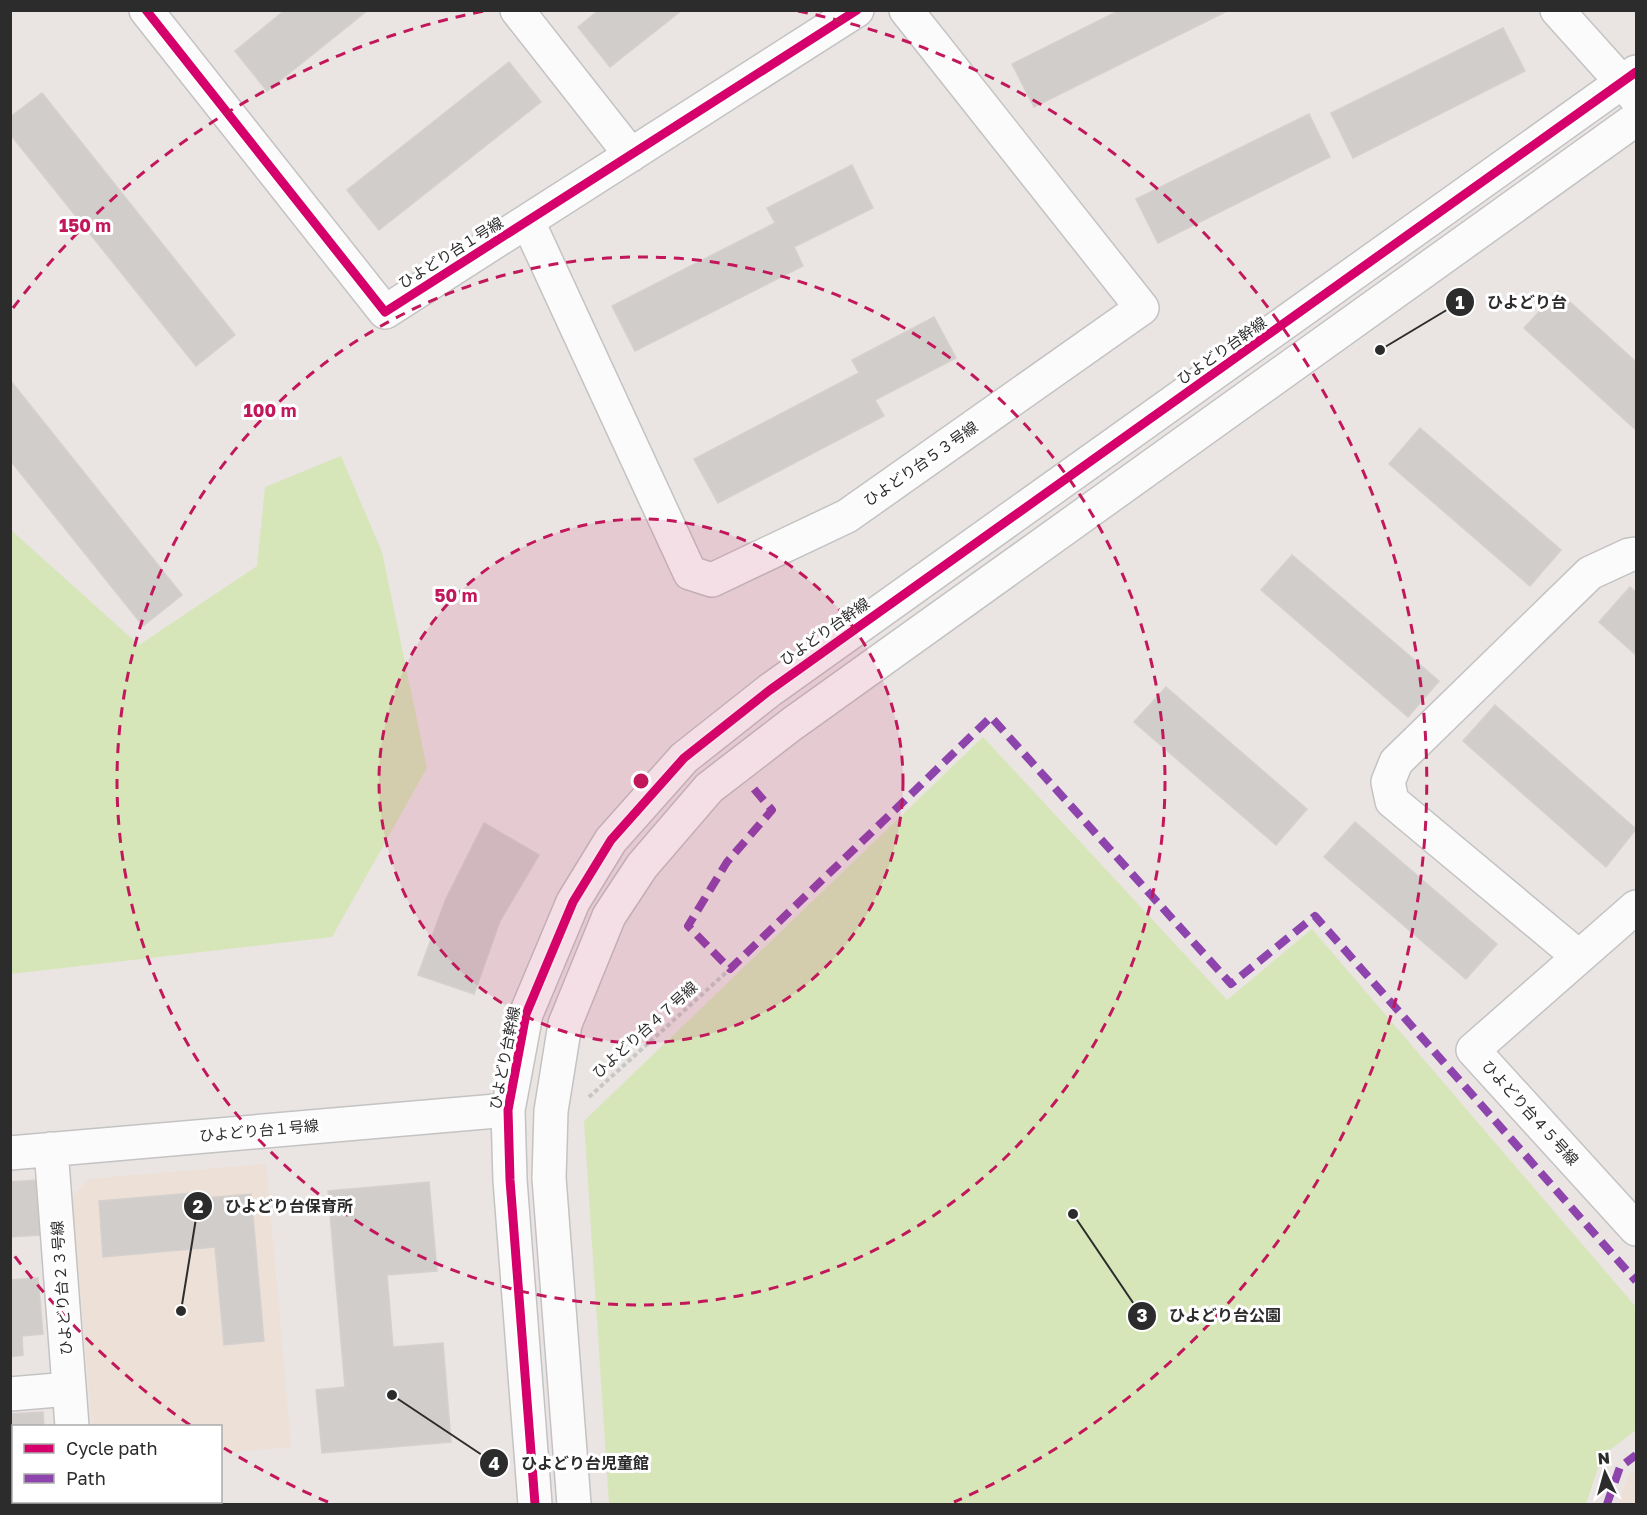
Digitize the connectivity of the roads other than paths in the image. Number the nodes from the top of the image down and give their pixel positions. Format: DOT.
graph roads {
  1 [pos="146,10"];
  2 [pos="517,10"];
  3 [pos="857,10"];
  4 [pos="906,10"];
  5 [pos="1557,10"];
  6 [pos="1632,84"];
  7 [pos="1636,119"];
  8 [pos="631,155"];
  9 [pos="528,222"];
  10 [pos="1636,554"];
  11 [pos="1636,907"];
  12 [pos="1579,957"];
  13 [pos="507,1110"];
  14 [pos="51,1149"];
  15 [pos="10,1153"];
  16 [pos="1636,1229"];
  17 [pos="69,1389"];
  18 [pos="10,1394"];
  19 [pos="72,1425"];
  20 [pos="535,1504"];
  21 [pos="574,1504"];
  1 -- 9 [label="street, ひよどり台１号線"];
  2 -- 8 [label="street"];
  3 -- 8 [label="street, ひよどり台１号線"];
  4 -- 9 [label="street, ひよどり台５３号線"];
  5 -- 6 [label="street"];
  6 -- 13 [label="street, ひよどり台幹線"];
  7 -- 21 [label="street"];
  8 -- 9 [label="street, ひよどり台１号線"];
  10 -- 12 [label="street"];
  11 -- 12 [label="street, ひよどり台４５号線"];
  12 -- 16 [label="street, ひよどり台４５号線"];
  13 -- 14 [label="street, ひよどり台１号線"];
  13 -- 20 [label="street, ひよどり台幹線"];
  14 -- 15 [label="street, ひよどり台１号線"];
  14 -- 17 [label="street, ひよどり台２３号線"];
  17 -- 18 [label="street"];
  17 -- 19 [label="street, ひよどり台２３号線"];
}
